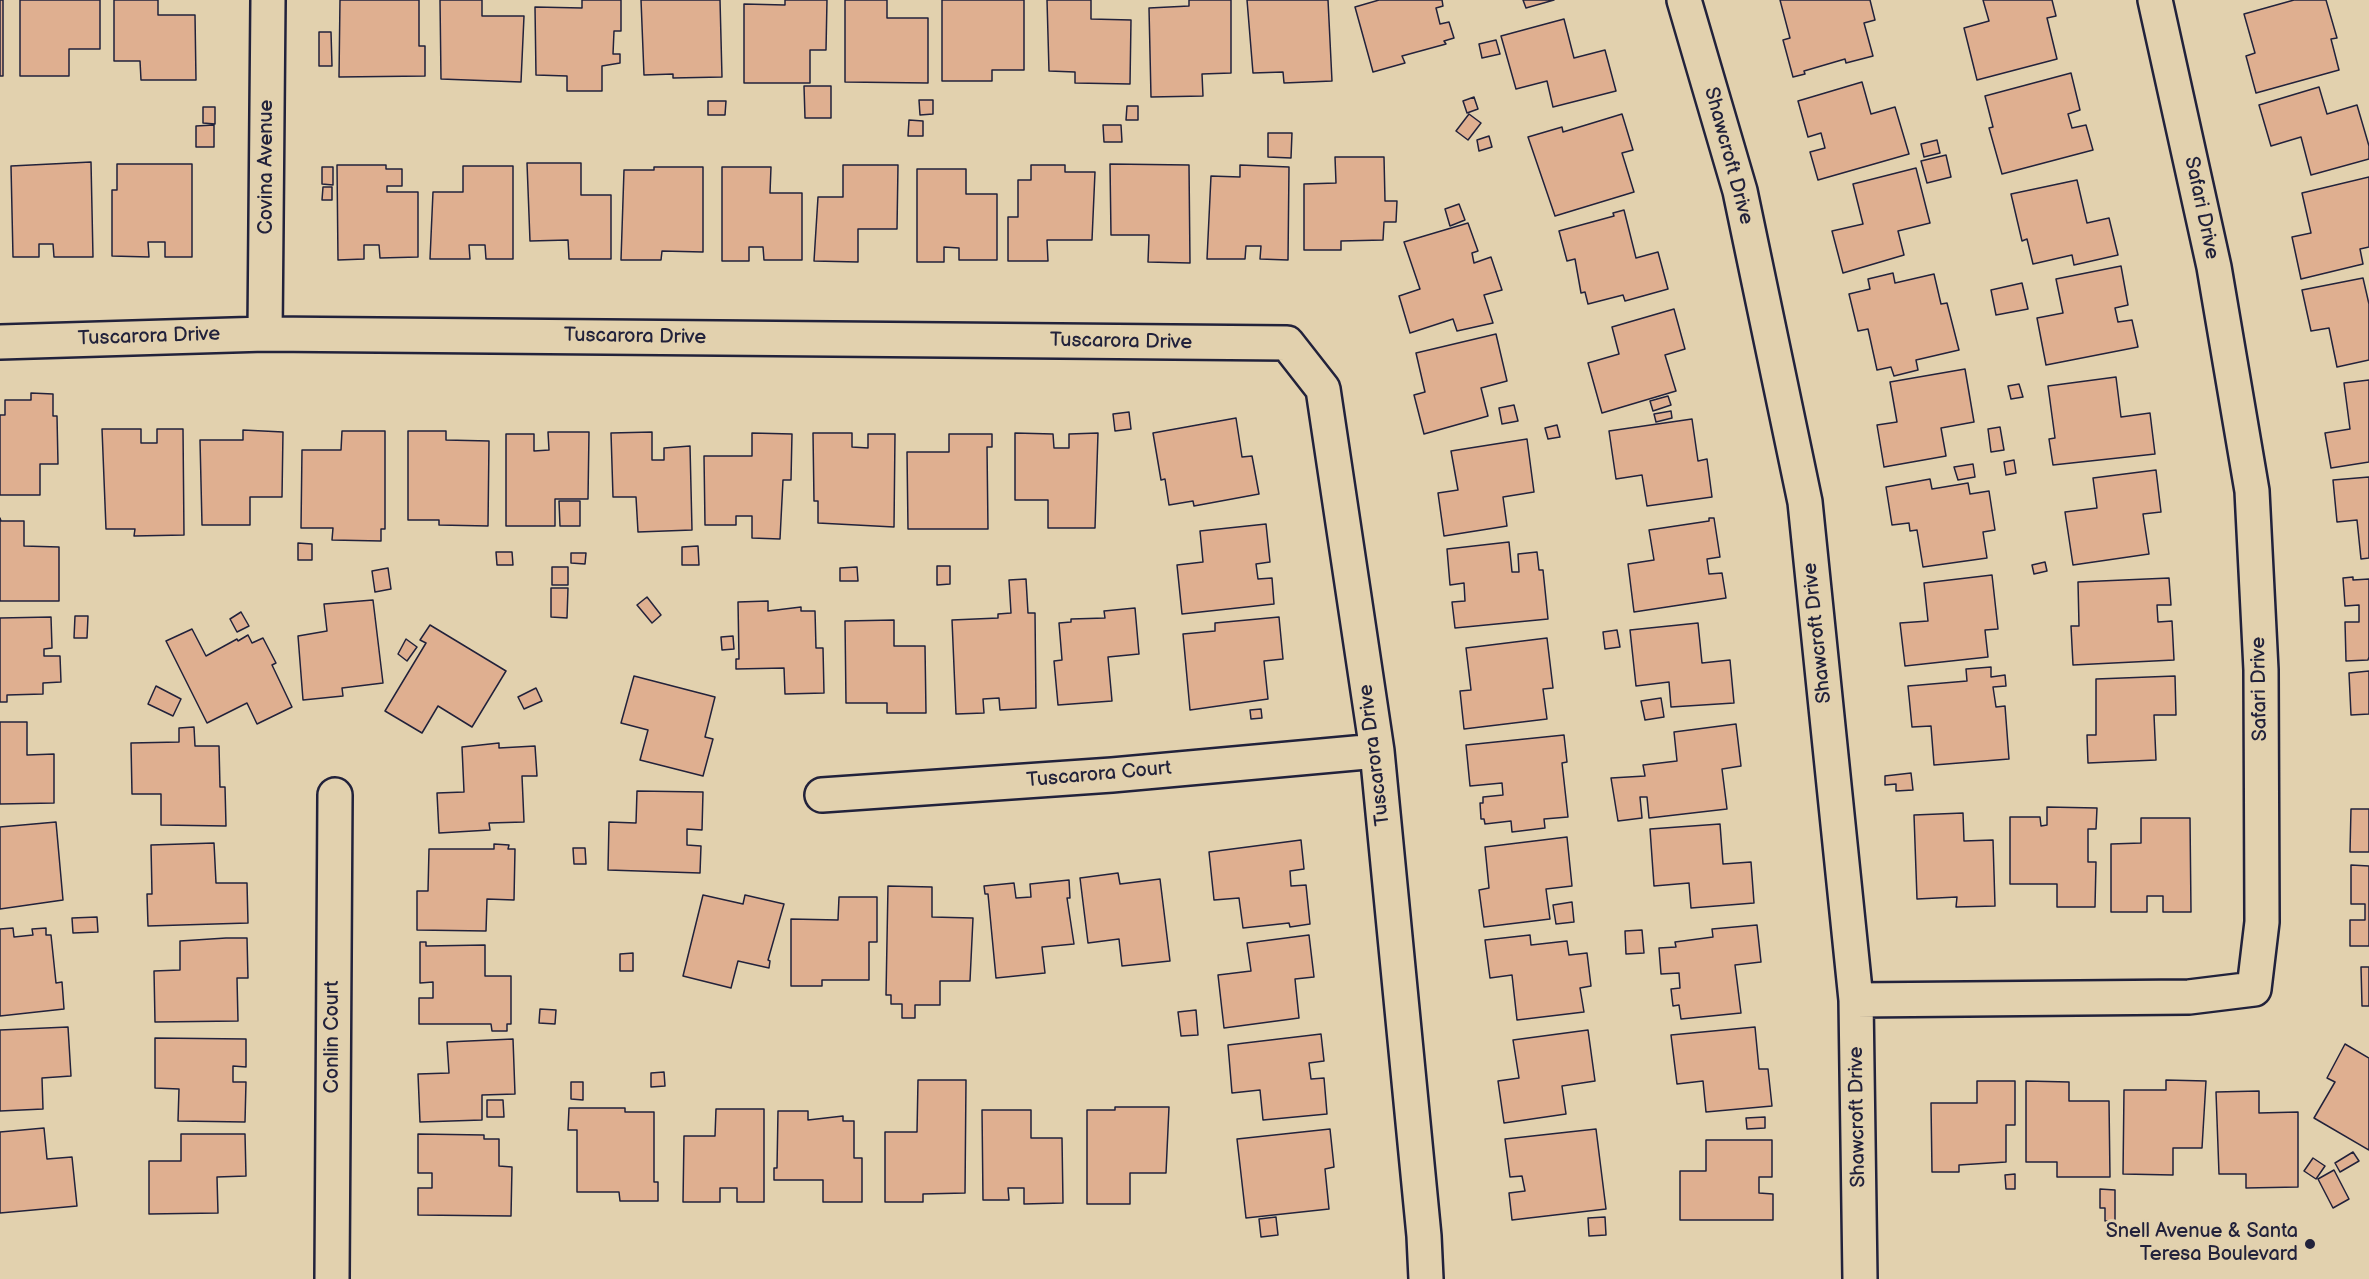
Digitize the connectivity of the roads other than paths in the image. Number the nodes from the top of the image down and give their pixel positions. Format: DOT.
graph roads {
  1 [pos="268,0"];
  2 [pos="1684,0"];
  3 [pos="2155,0"];
  4 [pos="265,334"];
  5 [pos="0,342"];
  6 [pos="1377,751"];
  7 [pos="335,795"];
  8 [pos="822,795"];
  9 [pos="1856,1000"];
  10 [pos="332,1279"];
  11 [pos="1426,1279"];
  12 [pos="1860,1279"];
  1 -- 4 [label="street, Covina Avenue"];
  2 -- 9 [label="street, Shawcroft Drive"];
  3 -- 9 [label="street, Safari Drive"];
  4 -- 5 [label="street, Tuscarora Drive"];
  4 -- 6 [label="street, Tuscarora Drive"];
  6 -- 8 [label="street, Tuscarora Court"];
  6 -- 11 [label="street, Tuscarora Drive"];
  7 -- 10 [label="street, Conlin Court"];
  9 -- 12 [label="street, Shawcroft Drive"];
}
